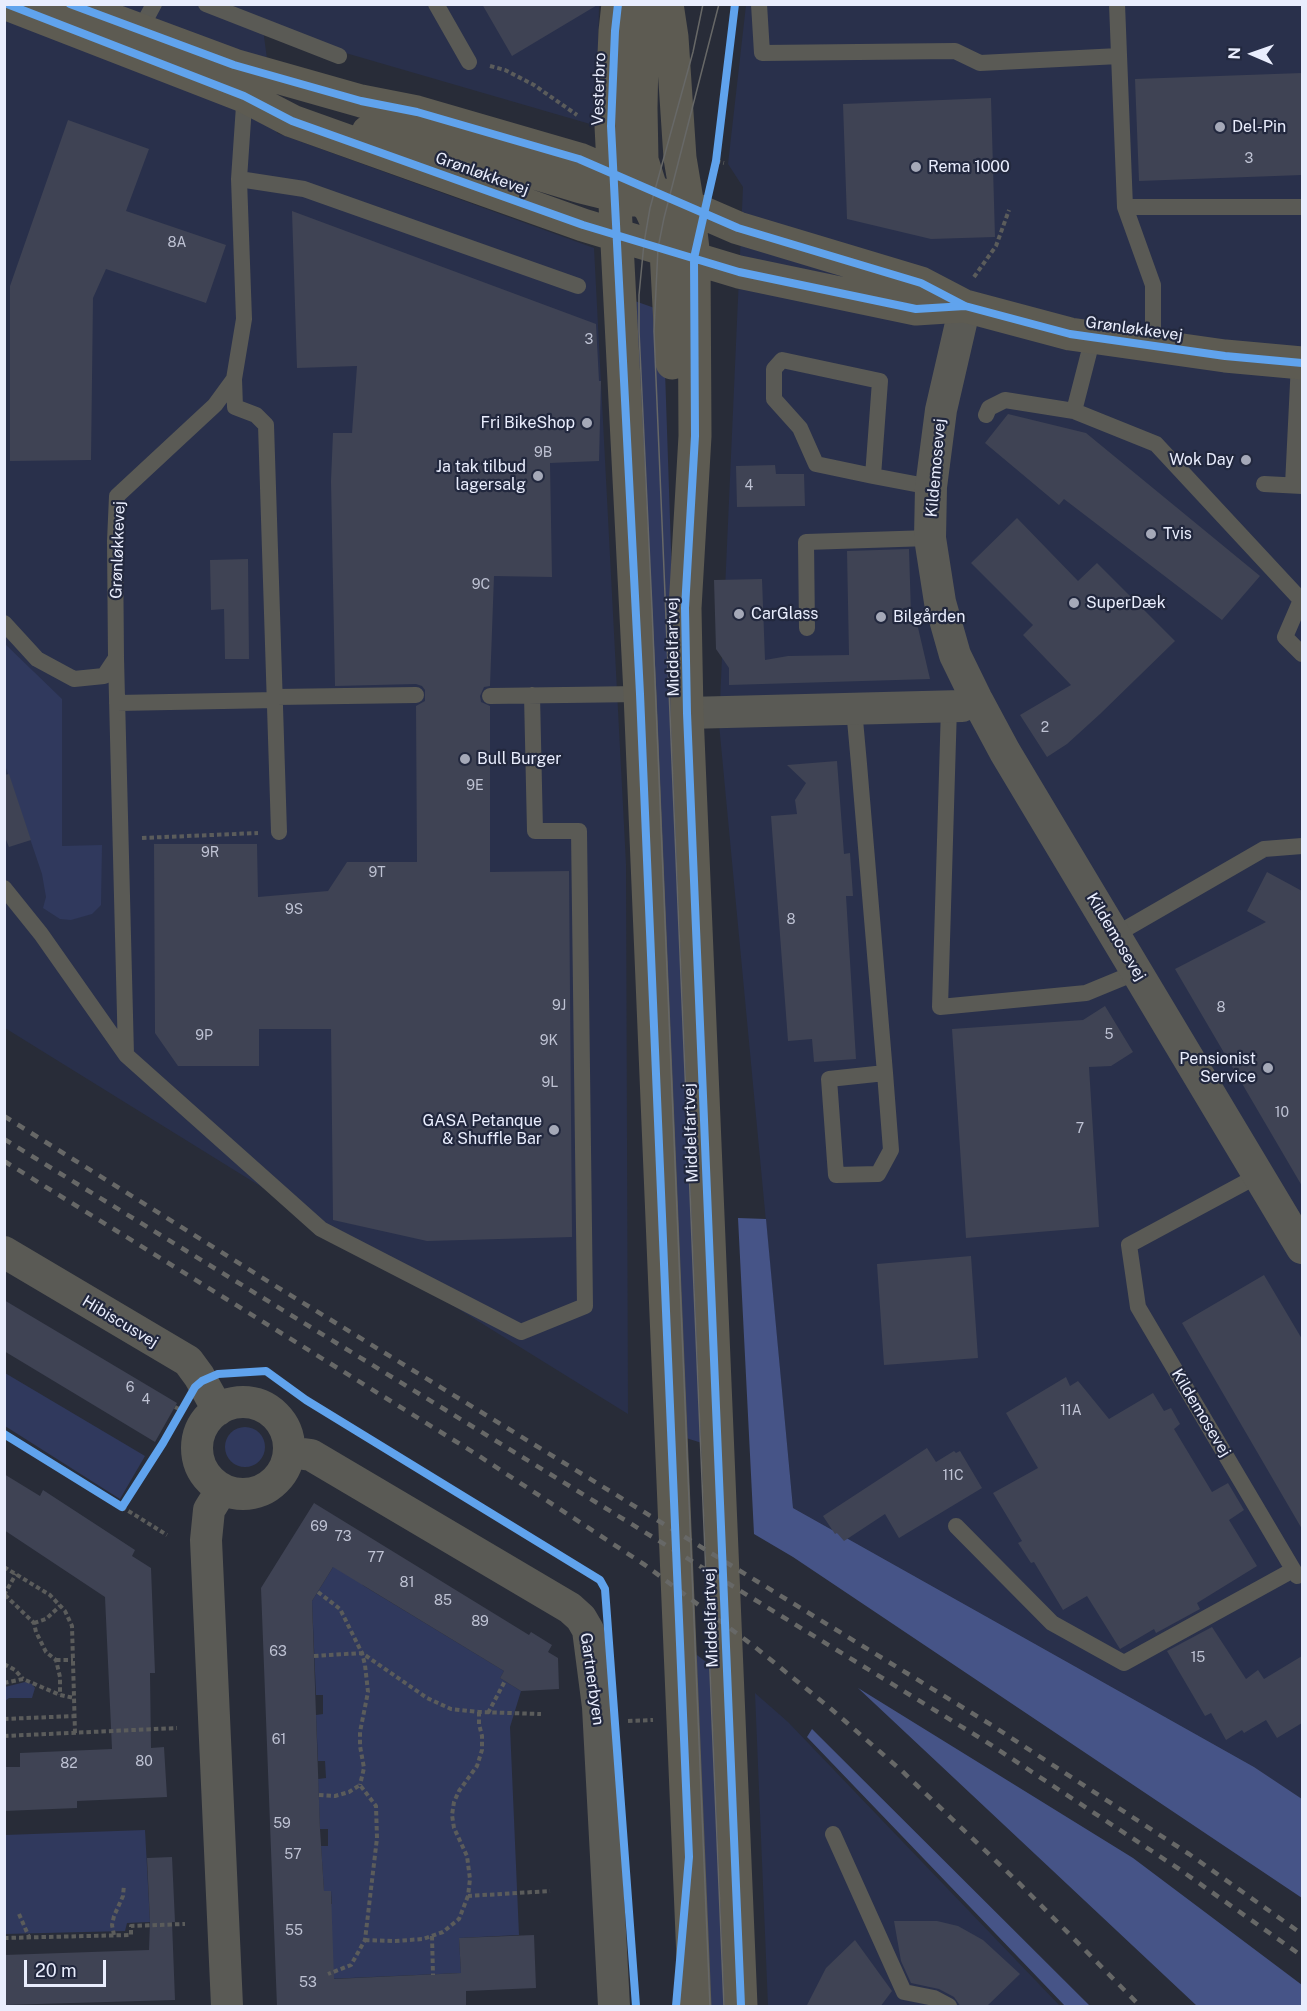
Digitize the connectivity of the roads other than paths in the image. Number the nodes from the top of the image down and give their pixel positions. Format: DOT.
graph roads {
  1 [pos="7,4"];
  2 [pos="70,4"];
  3 [pos="206,4"];
  4 [pos="436,4"];
  5 [pos="618,4"];
  6 [pos="643,4"];
  7 [pos="667,4"];
  8 [pos="759,4"];
  9 [pos="1117,4"];
  10 [pos="147,17"];
  11 [pos="339,56"];
  12 [pos="1119,56"];
  13 [pos="469,62"];
  14 [pos="248,83"];
  15 [pos="239,179"];
  16 [pos="1125,207"];
  17 [pos="1302,207"];
  18 [pos="663,223"];
  19 [pos="578,286"];
  20 [pos="965,306"];
  21 [pos="1093,337"];
  22 [pos="1153,346"];
  23 [pos="1301,363"];
  24 [pos="234,379"];
  25 [pos="1074,411"];
  26 [pos="986,416"];
  27 [pos="873,476"];
  28 [pos="1264,484"];
  29 [pos="1298,486"];
  30 [pos="931,487"];
  31 [pos="930,538"];
  32 [pos="4,623"];
  33 [pos="807,628"];
  34 [pos="1302,654"];
  35 [pos="116,658"];
  36 [pos="640,694"];
  37 [pos="416,695"];
  38 [pos="532,695"];
  39 [pos="490,696"];
  40 [pos="276,698"];
  41 [pos="963,702"];
  42 [pos="117,703"];
  43 [pos="854,709"];
  44 [pos="687,714"];
  45 [pos="279,832"];
  46 [pos="1302,846"];
  47 [pos="4,888"];
  48 [pos="1115,935"];
  49 [pos="1137,972"];
  50 [pos="126,1055"];
  51 [pos="885,1073"];
  52 [pos="1259,1175"];
  53 [pos="1302,1248"];
  54 [pos="4,1252"];
  55 [pos="218,1410"];
  56 [pos="289,1452"];
  57 [pos="222,1489"];
  58 [pos="956,1526"];
  59 [pos="1299,1576"];
  60 [pos="833,1834"];
  61 [pos="689,1857"];
  62 [pos="227,2007"];
  63 [pos="614,2007"];
  64 [pos="676,2007"];
  65 [pos="695,2007"];
  66 [pos="741,2007"];
  67 [pos="950,2007"];
  1 -- 14 [label="street, Grønløkkevej"];
  2 -- 10 [label="street, Grønløkkevej"];
  3 -- 11 [label="lane"];
  4 -- 13 [label="lane"];
  5 -- 18 [label="street, Vesterbro"];
  6 -- 18 [label="street"];
  7 -- 18 [label="street"];
  8 -- 12 [label="lane"];
  9 -- 12 [label="lane"];
  10 -- 14 [label="street, Grønløkkevej"];
  12 -- 16 [label="lane"];
  14 -- 15 [label="lane, Grønløkkevej"];
  14 -- 18 [label="street, Grønløkkevej"];
  14 -- 18 [label="street, Grønløkkevej"];
  15 -- 19 [label="lane"];
  15 -- 24 [label="lane, Grønløkkevej"];
  16 -- 17 [label="lane"];
  16 -- 22 [label="lane"];
  18 -- 20 [label="street, Grønløkkevej"];
  18 -- 20 [label="street, Grønløkkevej"];
  18 -- 36 [label="street, Middelfartvej"];
  18 -- 44 [label="street, Middelfartvej"];
  20 -- 21 [label="street, Grønløkkevej"];
  20 -- 30 [label="street, Kildemosevej"];
  21 -- 22 [label="street, Grønløkkevej"];
  21 -- 25 [label="lane"];
  22 -- 23 [label="street, Grønløkkevej"];
  23 -- 29 [label="lane"];
  24 -- 35 [label="lane, Grønløkkevej"];
  24 -- 40 [label="lane"];
  25 -- 26 [label="lane"];
  25 -- 34 [label="lane"];
  27 -- 27 [label="lane"];
  27 -- 30 [label="lane"];
  28 -- 29 [label="lane"];
  30 -- 31 [label="street, Kildemosevej"];
  31 -- 33 [label="lane"];
  31 -- 41 [label="street, Kildemosevej"];
  32 -- 35 [label="lane"];
  35 -- 42 [label="lane, Grønløkkevej"];
  36 -- 38 [label="lane"];
  36 -- 61 [label="street, Middelfartvej"];
  37 -- 40 [label="lane"];
  38 -- 39 [label="lane"];
  38 -- 50 [label="lane"];
  40 -- 42 [label="lane"];
  40 -- 45 [label="lane"];
  41 -- 43 [label="street"];
  41 -- 48 [label="street, Kildemosevej"];
  41 -- 49 [label="lane"];
  42 -- 50 [label="lane, Grønløkkevej"];
  43 -- 44 [label="street"];
  43 -- 51 [label="lane"];
  44 -- 66 [label="street, Middelfartvej"];
  46 -- 48 [label="lane"];
  47 -- 50 [label="lane"];
  48 -- 49 [label="street, Kildemosevej"];
  49 -- 52 [label="street, Kildemosevej"];
  51 -- 51 [label="lane"];
  52 -- 53 [label="street, Kildemosevej"];
  52 -- 59 [label="lane, Kildemosevej"];
  54 -- 55 [label="street, Hibiscusvej"];
  55 -- 56 [label="street"];
  55 -- 57 [label="street"];
  56 -- 57 [label="street"];
  56 -- 63 [label="street, Gartnerbyen"];
  57 -- 62 [label="street"];
  58 -- 59 [label="lane"];
  60 -- 67 [label="lane"];
  61 -- 64 [label="street"];
  61 -- 65 [label="street, Middelfartvej"];
}
